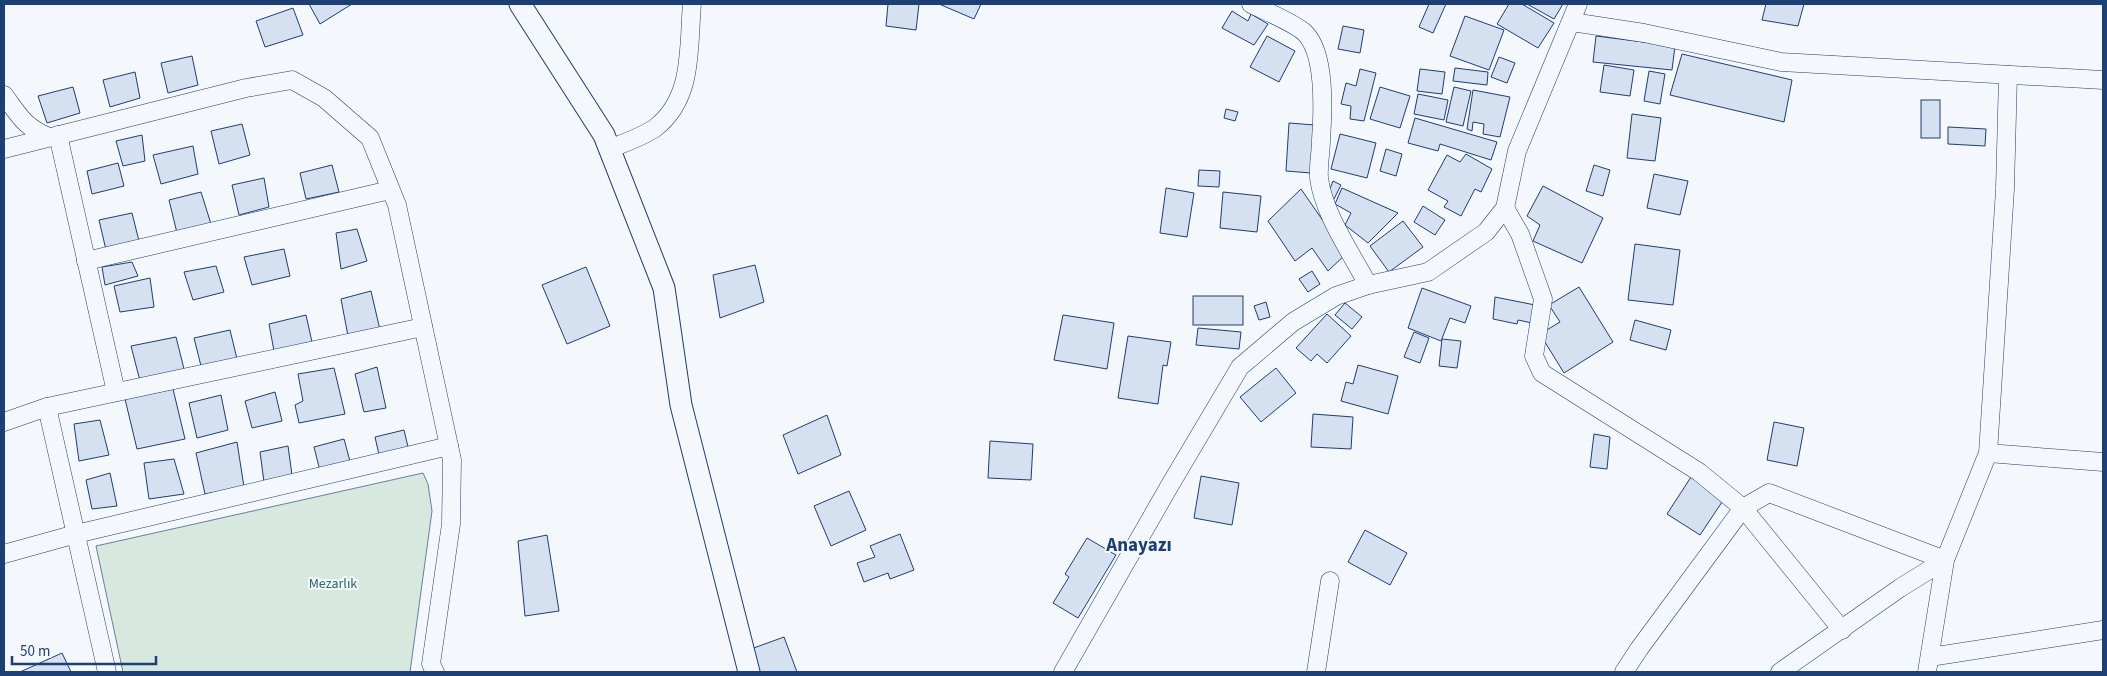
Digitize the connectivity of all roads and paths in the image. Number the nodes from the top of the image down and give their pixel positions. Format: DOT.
graph roads {
  1 [pos="520,4"];
  2 [pos="692,4"];
  3 [pos="1251,4"];
  4 [pos="1578,4"];
  5 [pos="1572,22"];
  6 [pos="2008,75"];
  7 [pos="2103,80"];
  8 [pos="4,95"];
  9 [pos="53,136"];
  10 [pos="4,149"];
  11 [pos="610,150"];
  12 [pos="390,190"];
  13 [pos="1505,208"];
  14 [pos="86,261"];
  15 [pos="1368,286"];
  16 [pos="423,327"];
  17 [pos="116,392"];
  18 [pos="47,407"];
  19 [pos="4,422"];
  20 [pos="449,446"];
  21 [pos="1988,453"];
  22 [pos="2103,462"];
  23 [pos="1743,508"];
  24 [pos="76,534"];
  25 [pos="4,554"];
  26 [pos="1945,560"];
  27 [pos="1330,581"];
  28 [pos="1842,630"];
  29 [pos="2103,630"];
  30 [pos="1928,665"];
  31 [pos="107,672"];
  32 [pos="435,672"];
  33 [pos="749,672"];
  34 [pos="1063,672"];
  35 [pos="1316,672"];
  36 [pos="1624,672"];
  37 [pos="1780,672"];
  1 -- 11 [label="street"];
  2 -- 11 [label="street"];
  3 -- 15 [label="street"];
  4 -- 5 [label="street"];
  5 -- 6 [label="street"];
  5 -- 13 [label="street"];
  6 -- 7 [label="street"];
  6 -- 21 [label="street"];
  8 -- 9 [label="street"];
  9 -- 10 [label="street"];
  9 -- 12 [label="street"];
  9 -- 14 [label="street"];
  11 -- 33 [label="street"];
  12 -- 14 [label="street"];
  12 -- 16 [label="street"];
  13 -- 15 [label="street"];
  13 -- 23 [label="street"];
  14 -- 17 [label="street"];
  15 -- 34 [label="street"];
  16 -- 17 [label="street"];
  16 -- 20 [label="street"];
  17 -- 18 [label="street"];
  18 -- 19 [label="street"];
  18 -- 24 [label="street"];
  20 -- 24 [label="street"];
  20 -- 32 [label="street"];
  21 -- 22 [label="street"];
  21 -- 26 [label="street"];
  23 -- 26 [label="street"];
  23 -- 28 [label="street"];
  23 -- 36 [label="street"];
  24 -- 25 [label="street"];
  24 -- 31 [label="street"];
  26 -- 28 [label="street"];
  26 -- 30 [label="street"];
  27 -- 35 [label="street"];
  28 -- 37 [label="street"];
  29 -- 30 [label="street"];
}
